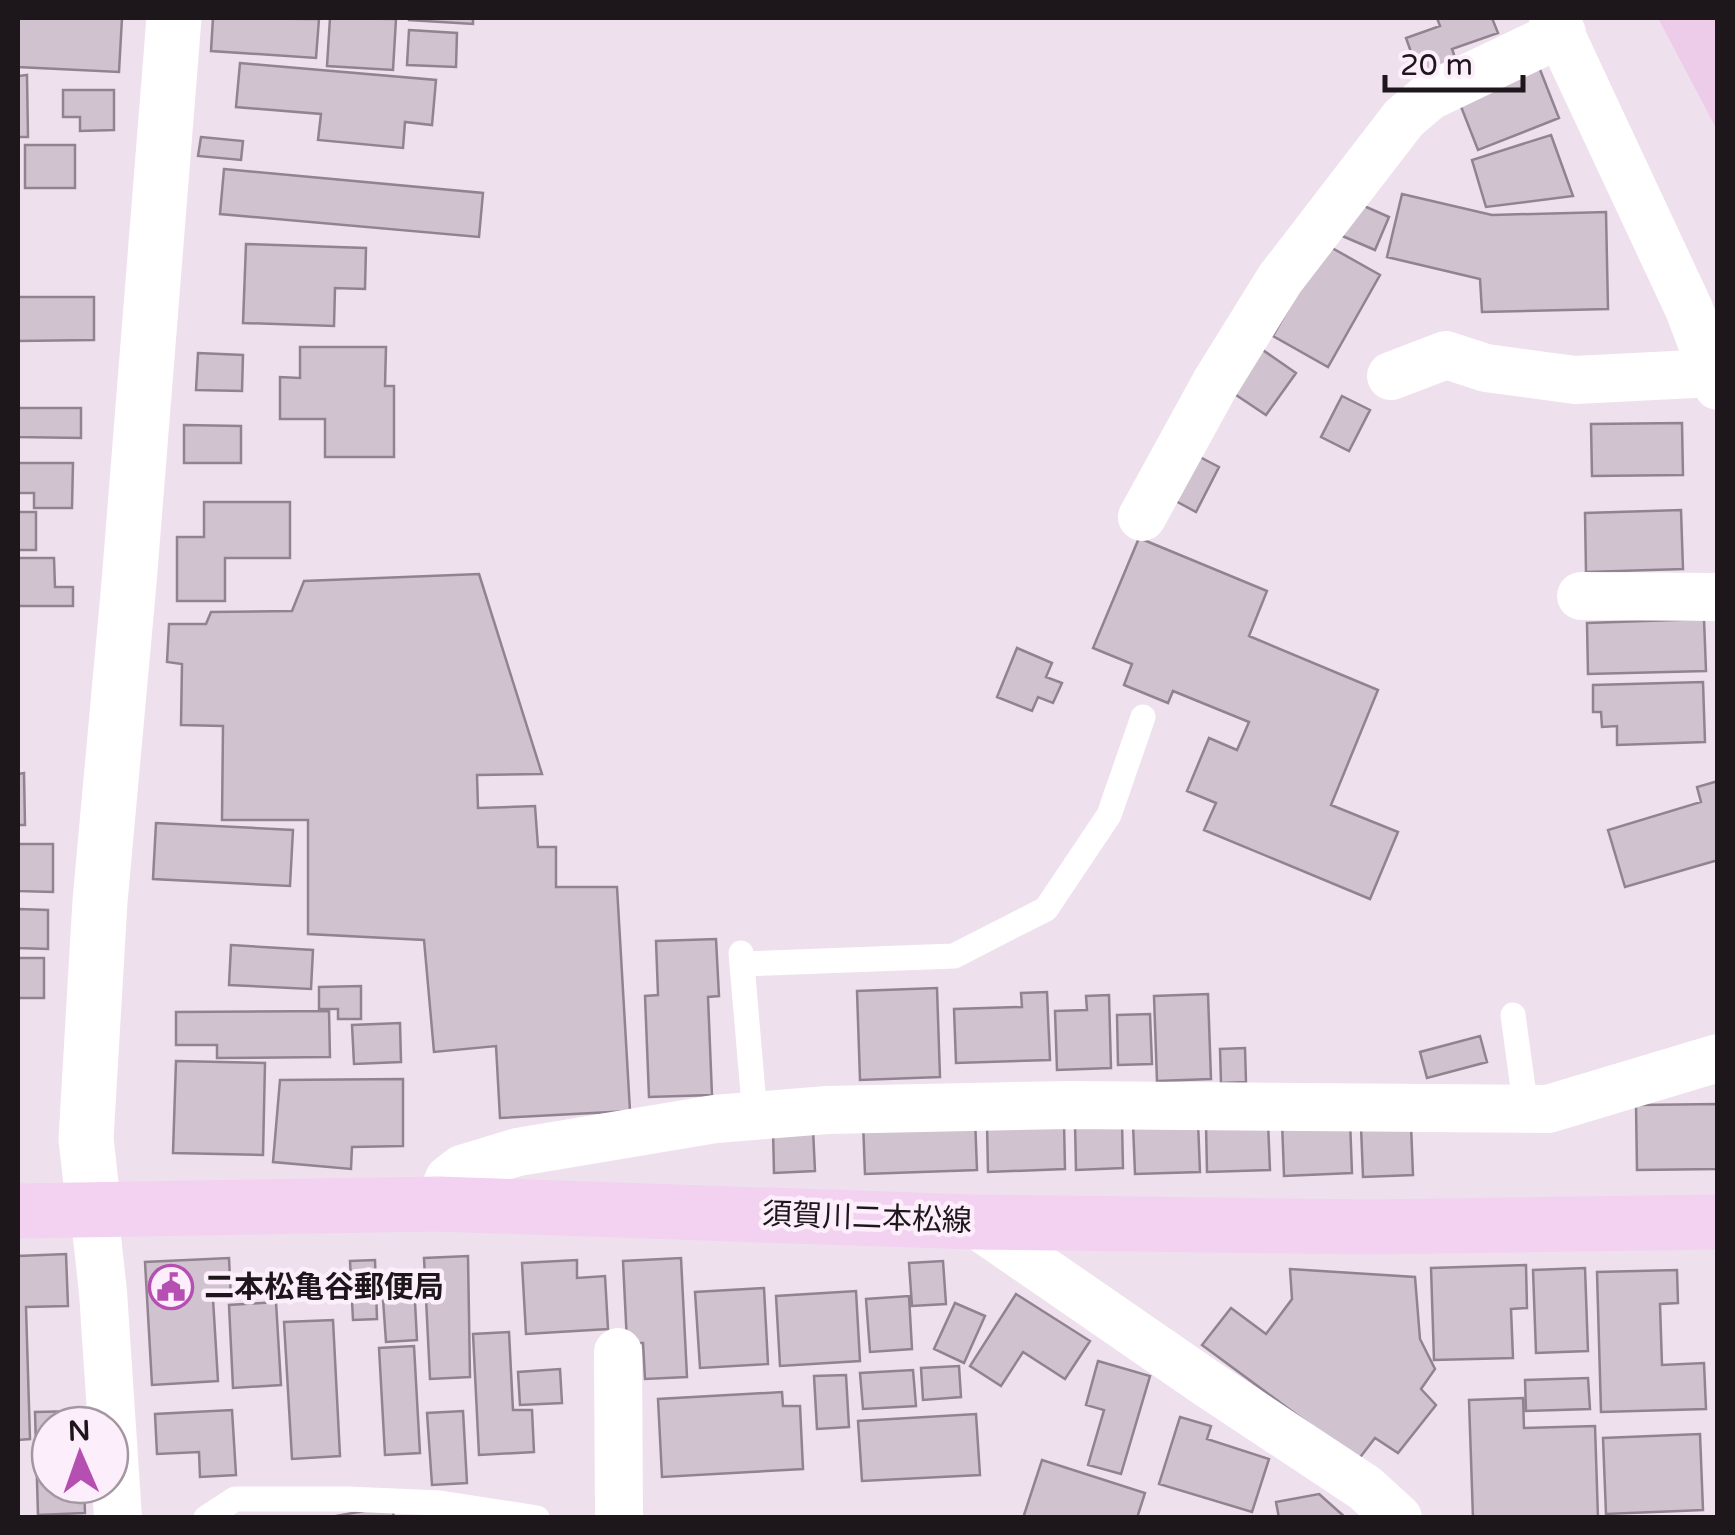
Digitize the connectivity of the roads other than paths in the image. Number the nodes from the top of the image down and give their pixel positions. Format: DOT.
graph roads {
  1 [pos="174,18"];
  2 [pos="1558,26"];
  3 [pos="1703,306"];
  4 [pos="1391,376"];
  5 [pos="1715,379"];
  6 [pos="1142,518"];
  7 [pos="1581,596"];
  8 [pos="1718,596"];
  9 [pos="1143,718"];
  10 [pos="1514,1014"];
  11 [pos="1718,1058"];
  12 [pos="1526,1110"];
  13 [pos="755,1116"];
  14 [pos="439,1204"];
  15 [pos="94,1210"];
  16 [pos="18,1211"];
  17 [pos="973,1222"];
  18 [pos="1718,1222"];
  19 [pos="618,1352"];
  20 [pos="118,1518"];
  21 [pos="206,1518"];
  22 [pos="537,1518"];
  23 [pos="618,1518"];
  24 [pos="1398,1518"];
  1 -- 15 [label="street"];
  2 -- 3 [label="street"];
  2 -- 6 [label="street"];
  3 -- 5 [label="street"];
  4 -- 5 [label="street"];
  7 -- 8 [label="street"];
  9 -- 13 [label="lane"];
  10 -- 12 [label="lane"];
  11 -- 12 [label="street"];
  12 -- 13 [label="street"];
  13 -- 14 [label="street"];
  14 -- 15 [label="main road, 須賀川二本松線"];
  14 -- 17 [label="main road, 須賀川二本松線"];
  15 -- 16 [label="main road, 須賀川二本松線"];
  15 -- 20 [label="street"];
  17 -- 18 [label="main road, 須賀川二本松線"];
  17 -- 24 [label="street"];
  19 -- 23 [label="street"];
  21 -- 22 [label="lane"];
}
